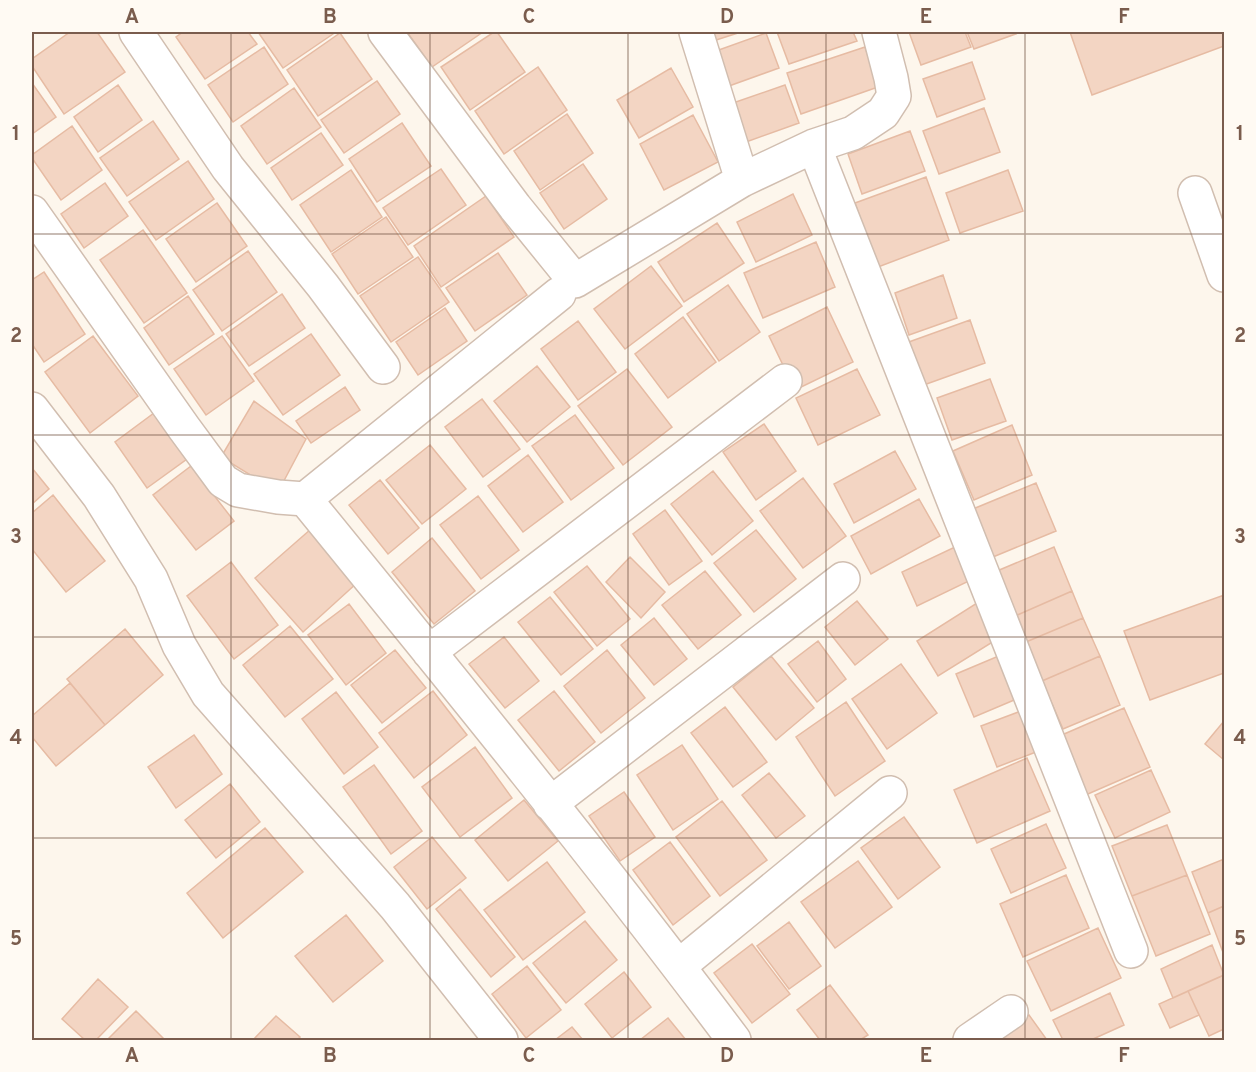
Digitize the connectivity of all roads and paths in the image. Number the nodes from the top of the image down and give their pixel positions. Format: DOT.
graph roads {
  1 [pos="136,32"];
  2 [pos="385,32"];
  3 [pos="696,32"];
  4 [pos="879,32"];
  5 [pos="814,146"];
  6 [pos="742,180"];
  7 [pos="1196,193"];
  8 [pos="32,212"];
  9 [pos="1224,275"];
  10 [pos="559,294"];
  11 [pos="383,367"];
  12 [pos="785,381"];
  13 [pos="32,409"];
  14 [pos="305,499"];
  15 [pos="843,579"];
  16 [pos="429,652"];
  17 [pos="890,793"];
  18 [pos="550,804"];
  19 [pos="1131,951"];
  20 [pos="679,966"];
  21 [pos="1011,1012"];
  22 [pos="501,1041"];
  23 [pos="734,1041"];
  24 [pos="970,1041"];
  1 -- 11 [label="street"];
  2 -- 6 [label="street"];
  3 -- 6 [label="street"];
  4 -- 5 [label="street"];
  5 -- 6 [label="street"];
  5 -- 19 [label="street"];
  7 -- 9 [label="street"];
  8 -- 14 [label="street"];
  10 -- 14 [label="street"];
  12 -- 16 [label="street"];
  13 -- 22 [label="street"];
  14 -- 16 [label="street"];
  15 -- 18 [label="street"];
  16 -- 18 [label="street"];
  17 -- 20 [label="street"];
  18 -- 20 [label="street"];
  20 -- 23 [label="street"];
  21 -- 24 [label="street"];
}
